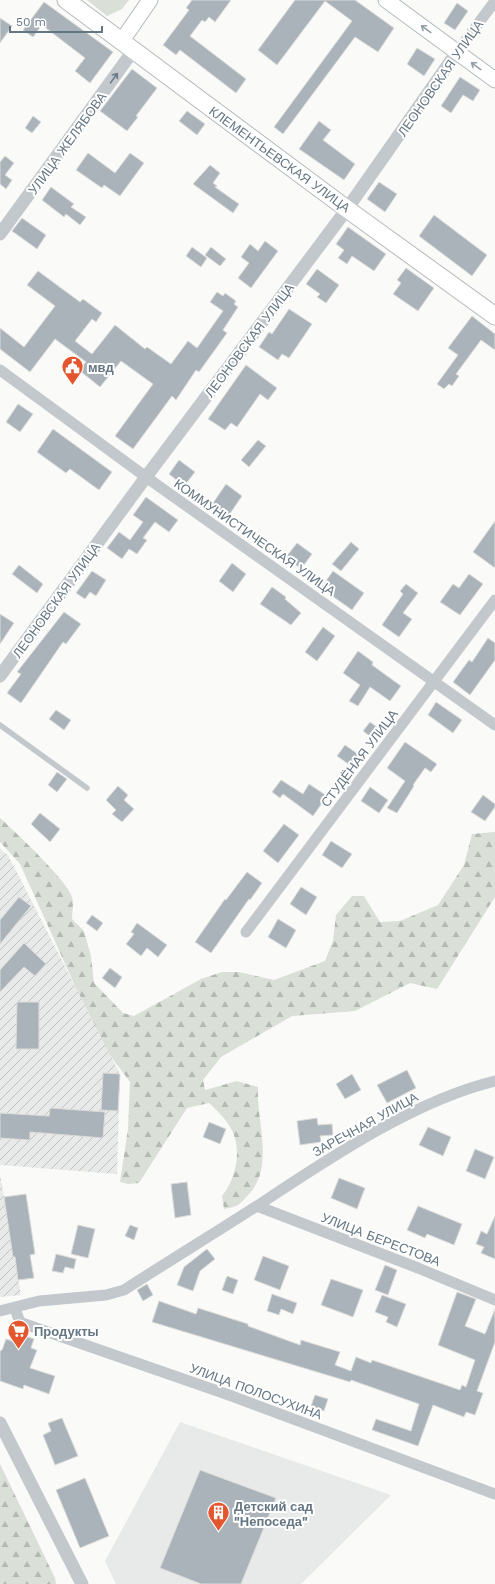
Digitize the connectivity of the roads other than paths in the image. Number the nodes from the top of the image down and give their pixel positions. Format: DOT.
graph roads {
  1 [pos="66,0"];
  2 [pos="150,0"];
  3 [pos="386,0"];
  4 [pos="495,1"];
  5 [pos="127,47"];
  6 [pos="457,52"];
  7 [pos="495,80"];
  8 [pos="347,209"];
  9 [pos="0,234"];
  10 [pos="495,316"];
  11 [pos="0,370"];
  12 [pos="146,477"];
  13 [pos="495,600"];
  14 [pos="0,676"];
  15 [pos="433,682"];
  16 [pos="0,725"];
  17 [pos="495,725"];
  18 [pos="87,788"];
  19 [pos="246,932"];
  20 [pos="495,1081"];
  21 [pos="256,1206"];
  22 [pos="495,1300"];
  23 [pos="15,1308"];
  24 [pos="0,1311"];
  25 [pos="0,1423"];
  26 [pos="495,1494"];
  27 [pos="82,1584"];
  1 -- 5 [label="main road, КЛЕМЕНТЬЕВСКАЯ УЛИЦА"];
  2 -- 5 [label="main road, УЛИЦА ЖЕЛЯБОВА"];
  6 -- 3 [label="main road, one-way"];
  4 -- 6 [label="street, ЛЕОНОВСКАЯ УЛИЦА"];
  5 -- 8 [label="main road, КЛЕМЕНТЬЕВСКАЯ УЛИЦА"];
  9 -- 5 [label="street, УЛИЦА ЖЕЛЯБОВА, one-way"];
  7 -- 6 [label="main road, one-way"];
  6 -- 8 [label="street, ЛЕОНОВСКАЯ УЛИЦА"];
  8 -- 10 [label="main road, КЛЕМЕНТЬЕВСКАЯ УЛИЦА"];
  8 -- 12 [label="street, ЛЕОНОВСКАЯ УЛИЦА"];
  11 -- 12 [label="street, КОММУНИСТИЧЕСКАЯ УЛИЦА"];
  12 -- 14 [label="street, ЛЕОНОВСКАЯ УЛИЦА"];
  12 -- 15 [label="street, КОММУНИСТИЧЕСКАЯ УЛИЦА"];
  13 -- 15 [label="street, СТУДЁНАЯ УЛИЦА"];
  15 -- 17 [label="street, КОММУНИСТИЧЕСКАЯ УЛИЦА"];
  15 -- 19 [label="street, СТУДЁНАЯ УЛИЦА"];
  16 -- 18 [label="lane"];
  20 -- 21 [label="street, ЗАРЕЧНАЯ УЛИЦА"];
  21 -- 22 [label="street, УЛИЦА БЕРЕСТОВА"];
  21 -- 23 [label="street"];
  23 -- 24 [label="street"];
  23 -- 26 [label="street, УЛИЦА ПОЛОСУХИНА"];
  25 -- 27 [label="street"];
}
